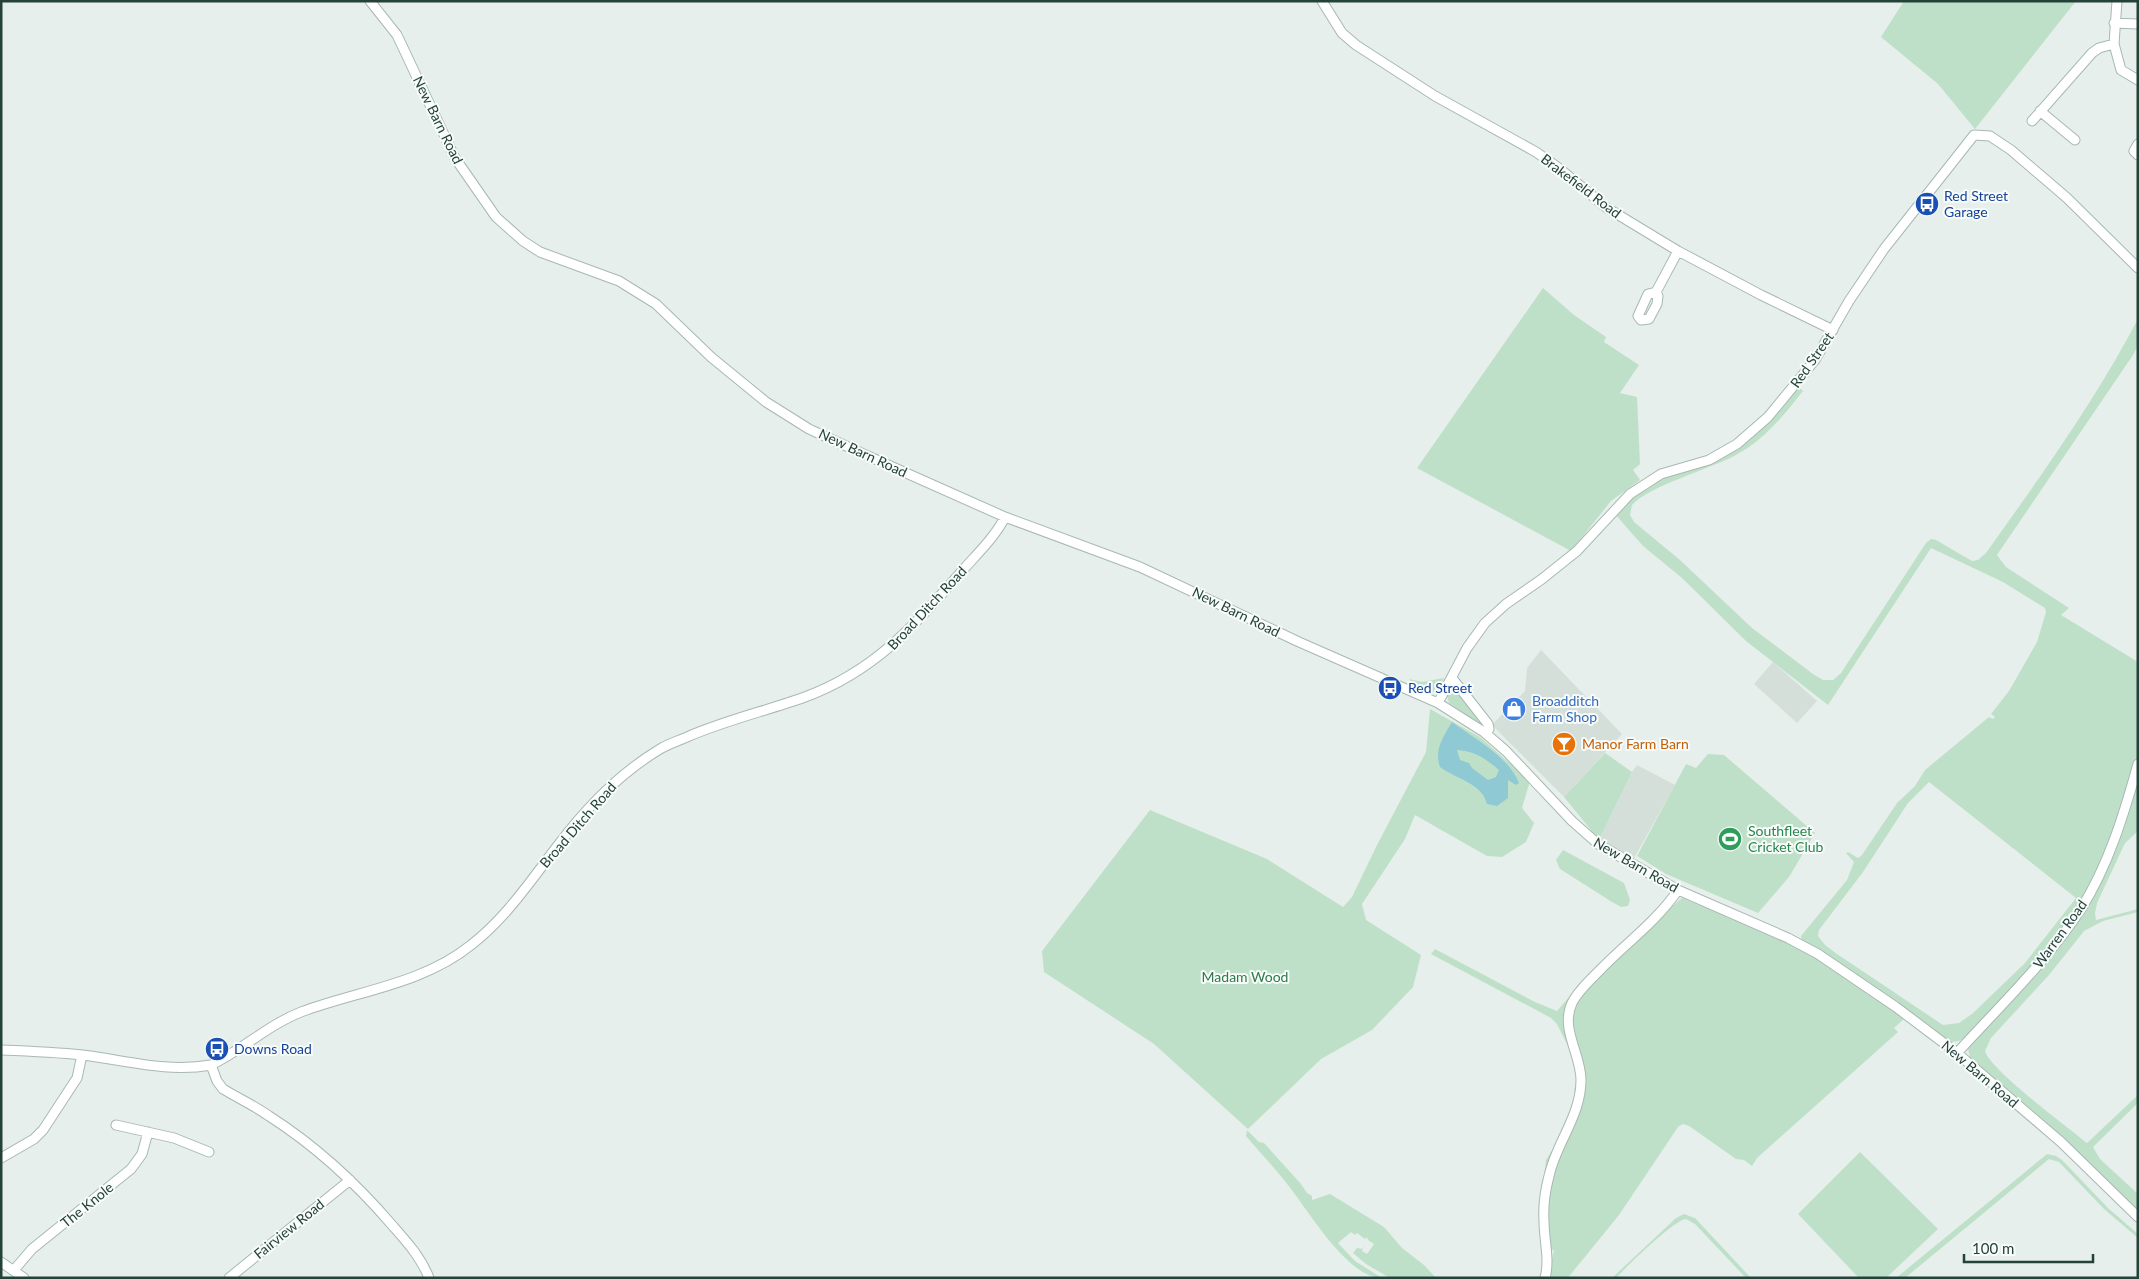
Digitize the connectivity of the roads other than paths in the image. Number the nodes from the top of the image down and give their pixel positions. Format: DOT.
graph roads {
  1 [pos="370,1"];
  2 [pos="1322,1"];
  3 [pos="2117,1"];
  4 [pos="2114,23"];
  5 [pos="2138,24"];
  6 [pos="2114,44"];
  7 [pos="2138,80"];
  8 [pos="2040,111"];
  9 [pos="2032,121"];
  10 [pos="2075,140"];
  11 [pos="2138,144"];
  12 [pos="2138,154"];
  13 [pos="1678,251"];
  14 [pos="2138,268"];
  15 [pos="1656,292"];
  16 [pos="1833,330"];
  17 [pos="1005,517"];
  18 [pos="1452,678"];
  19 [pos="1438,704"];
  20 [pos="1486,733"];
  21 [pos="2138,764"];
  22 [pos="1678,890"];
  23 [pos="1,1050"];
  24 [pos="1957,1054"];
  25 [pos="82,1055"];
  26 [pos="211,1065"];
  27 [pos="116,1125"];
  28 [pos="148,1132"];
  29 [pos="209,1152"];
  30 [pos="1,1158"];
  31 [pos="350,1180"];
  32 [pos="2138,1217"];
  33 [pos="2,1265"];
  34 [pos="14,1270"];
  35 [pos="24,1278"];
  36 [pos="229,1278"];
  37 [pos="429,1278"];
  38 [pos="1545,1278"];
  1 -- 17 [label="street, New Barn Road"];
  2 -- 13 [label="street, Brakefield Road"];
  3 -- 4 [label="street"];
  4 -- 5 [label="street"];
  4 -- 6 [label="street"];
  6 -- 7 [label="street"];
  6 -- 8 [label="street"];
  8 -- 9 [label="street"];
  8 -- 10 [label="street"];
  11 -- 12 [label="street"];
  13 -- 15 [label="street"];
  13 -- 16 [label="street, Brakefield Road"];
  14 -- 16 [label="street, Red Street"];
  16 -- 18 [label="street, Red Street"];
  17 -- 19 [label="street, New Barn Road"];
  17 -- 26 [label="street, Broad Ditch Road"];
  18 -- 19 [label="street, Red Street"];
  18 -- 20 [label="street"];
  19 -- 20 [label="street, New Barn Road"];
  20 -- 22 [label="street, New Barn Road"];
  21 -- 24 [label="street, Warren Road"];
  22 -- 24 [label="street, New Barn Road"];
  22 -- 38 [label="street"];
  23 -- 25 [label="street"];
  24 -- 32 [label="street, New Barn Road"];
  25 -- 26 [label="street"];
  25 -- 30 [label="street"];
  26 -- 31 [label="street"];
  27 -- 28 [label="street"];
  28 -- 29 [label="street"];
  28 -- 34 [label="street, The Knole"];
  31 -- 36 [label="street, Fairview Road"];
  31 -- 37 [label="street"];
  33 -- 34 [label="street"];
  34 -- 35 [label="street"];
}
